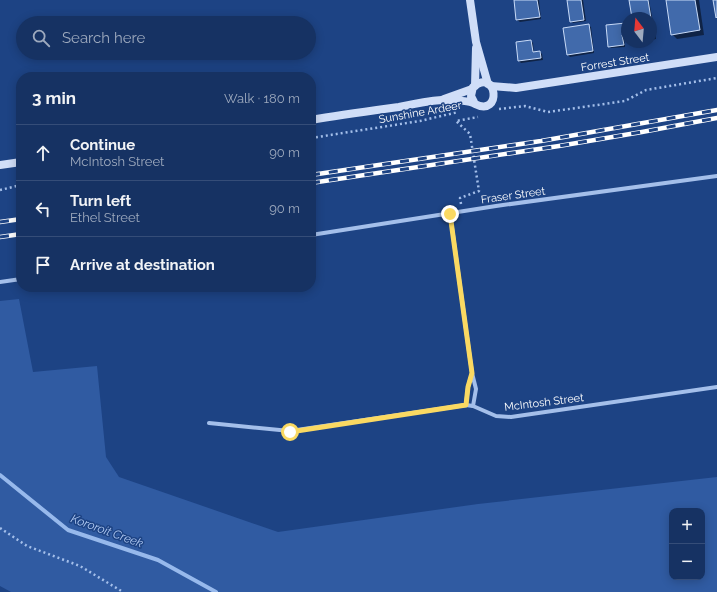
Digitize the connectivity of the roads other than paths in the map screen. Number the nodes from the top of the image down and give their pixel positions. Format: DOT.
graph roads {
  1 [pos="470,0"];
  2 [pos="476,42"];
  3 [pos="717,57"];
  4 [pos="490,85"];
  5 [pos="473,87"];
  6 [pos="516,88"];
  7 [pos="494,98"];
  8 [pos="441,100"];
  9 [pos="474,102"];
  10 [pos="316,119"];
  11 [pos="16,163"];
  12 [pos="0,165"];
  13 [pos="717,176"];
  14 [pos="450,214"];
  15 [pos="316,234"];
  16 [pos="16,280"];
  17 [pos="0,282"];
  18 [pos="472,373"];
  19 [pos="717,387"];
  20 [pos="466,405"];
  21 [pos="473,406"];
  22 [pos="209,424"];
  1 -- 2 [label="street"];
  2 -- 4 [label="street"];
  2 -- 5 [label="street"];
  3 -- 6 [label="street, Forrest Street"];
  4 -- 5 [label="street"];
  4 -- 6 [label="street, Forrest Street"];
  4 -- 7 [label="street"];
  5 -- 8 [label="street"];
  5 -- 9 [label="street"];
  6 -- 7 [label="street, Forrest Street"];
  7 -- 9 [label="street"];
  8 -- 9 [label="street"];
  8 -- 10 [label="street"];
  11 -- 12 [label="street"];
  13 -- 14 [label="street, Fraser Street"];
  14 -- 15 [label="street, Fraser Street"];
  14 -- 18 [label="street"];
  16 -- 17 [label="street"];
  18 -- 20 [label="street"];
  18 -- 21 [label="street"];
  19 -- 21 [label="street, McIntosh Street"];
  20 -- 21 [label="street, McIntosh Street"];
  20 -- 22 [label="street, McIntosh Street"];
}
